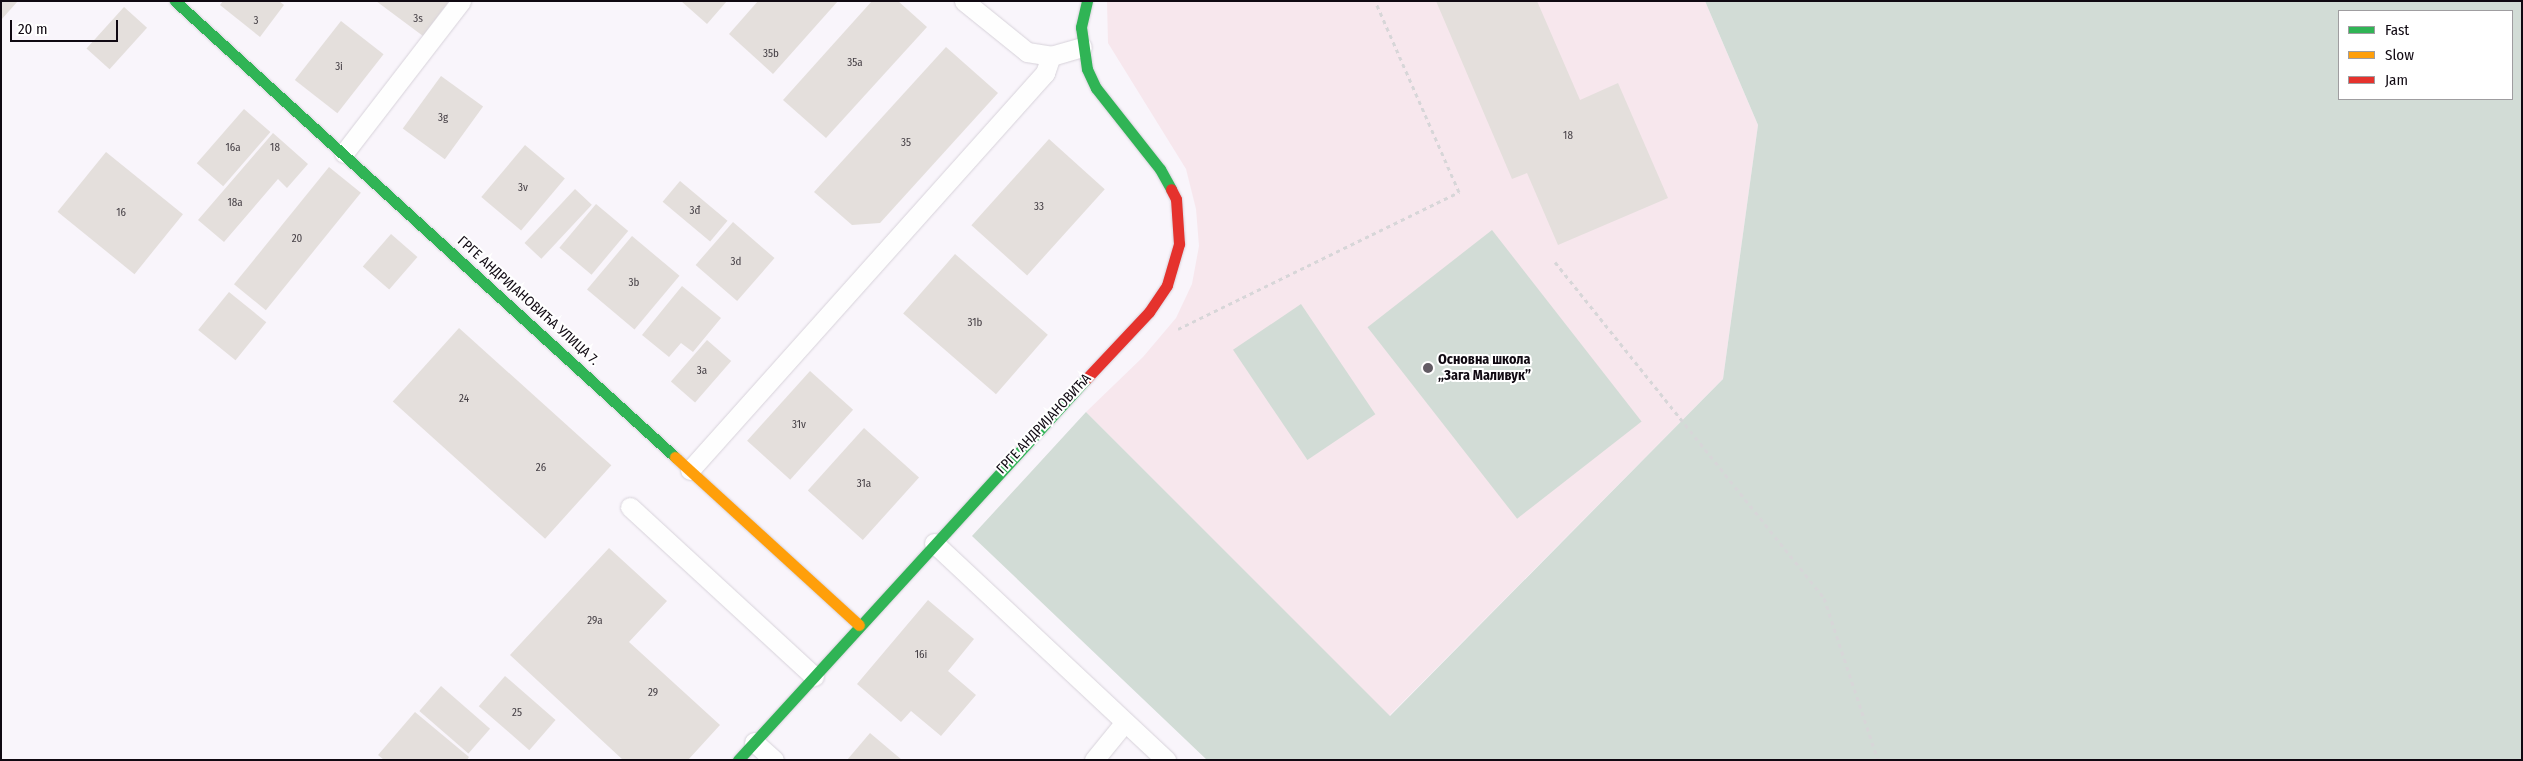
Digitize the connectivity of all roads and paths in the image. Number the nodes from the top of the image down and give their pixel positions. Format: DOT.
graph roads {
  1 [pos="175,1"];
  2 [pos="461,1"];
  3 [pos="964,1"];
  4 [pos="1087,1"];
  5 [pos="1375,1"];
  6 [pos="1082,48"];
  7 [pos="1051,56"];
  8 [pos="344,153"];
  9 [pos="1555,262"];
  10 [pos="1176,330"];
  11 [pos="690,470"];
  12 [pos="630,507"];
  13 [pos="934,543"];
  14 [pos="859,625"];
  15 [pos="814,676"];
  16 [pos="1125,722"];
  17 [pos="754,742"];
  18 [pos="738,760"];
  19 [pos="774,760"];
  20 [pos="1094,760"];
  21 [pos="1166,760"];
  22 [pos="1878,760"];
  1 -- 8 [label="street, ГРГЕ АНДРИЈАНОВИЋА УЛИЦА 7."];
  2 -- 8 [label="lane"];
  3 -- 7 [label="lane"];
  4 -- 6 [label="street, ГРГЕ АНДРИЈАНОВИЋА"];
  5 -- 10 [label="path"];
  6 -- 7 [label="lane"];
  6 -- 13 [label="street, ГРГЕ АНДРИЈАНОВИЋА"];
  7 -- 11 [label="lane"];
  8 -- 11 [label="street, ГРГЕ АНДРИЈАНОВИЋА УЛИЦА 7."];
  9 -- 22 [label="path"];
  11 -- 14 [label="street, ГРГЕ АНДРИЈАНОВИЋА УЛИЦА 7."];
  12 -- 15 [label="lane"];
  13 -- 14 [label="street, ГРГЕ АНДРИЈАНОВИЋА"];
  13 -- 16 [label="lane"];
  14 -- 15 [label="street, ГРГЕ АНДРИЈАНОВИЋА"];
  15 -- 17 [label="street, ГРГЕ АНДРИЈАНОВИЋА"];
  16 -- 20 [label="lane"];
  16 -- 21 [label="lane"];
  17 -- 18 [label="street, ГРГЕ АНДРИЈАНОВИЋА"];
  17 -- 19 [label="lane"];
}
